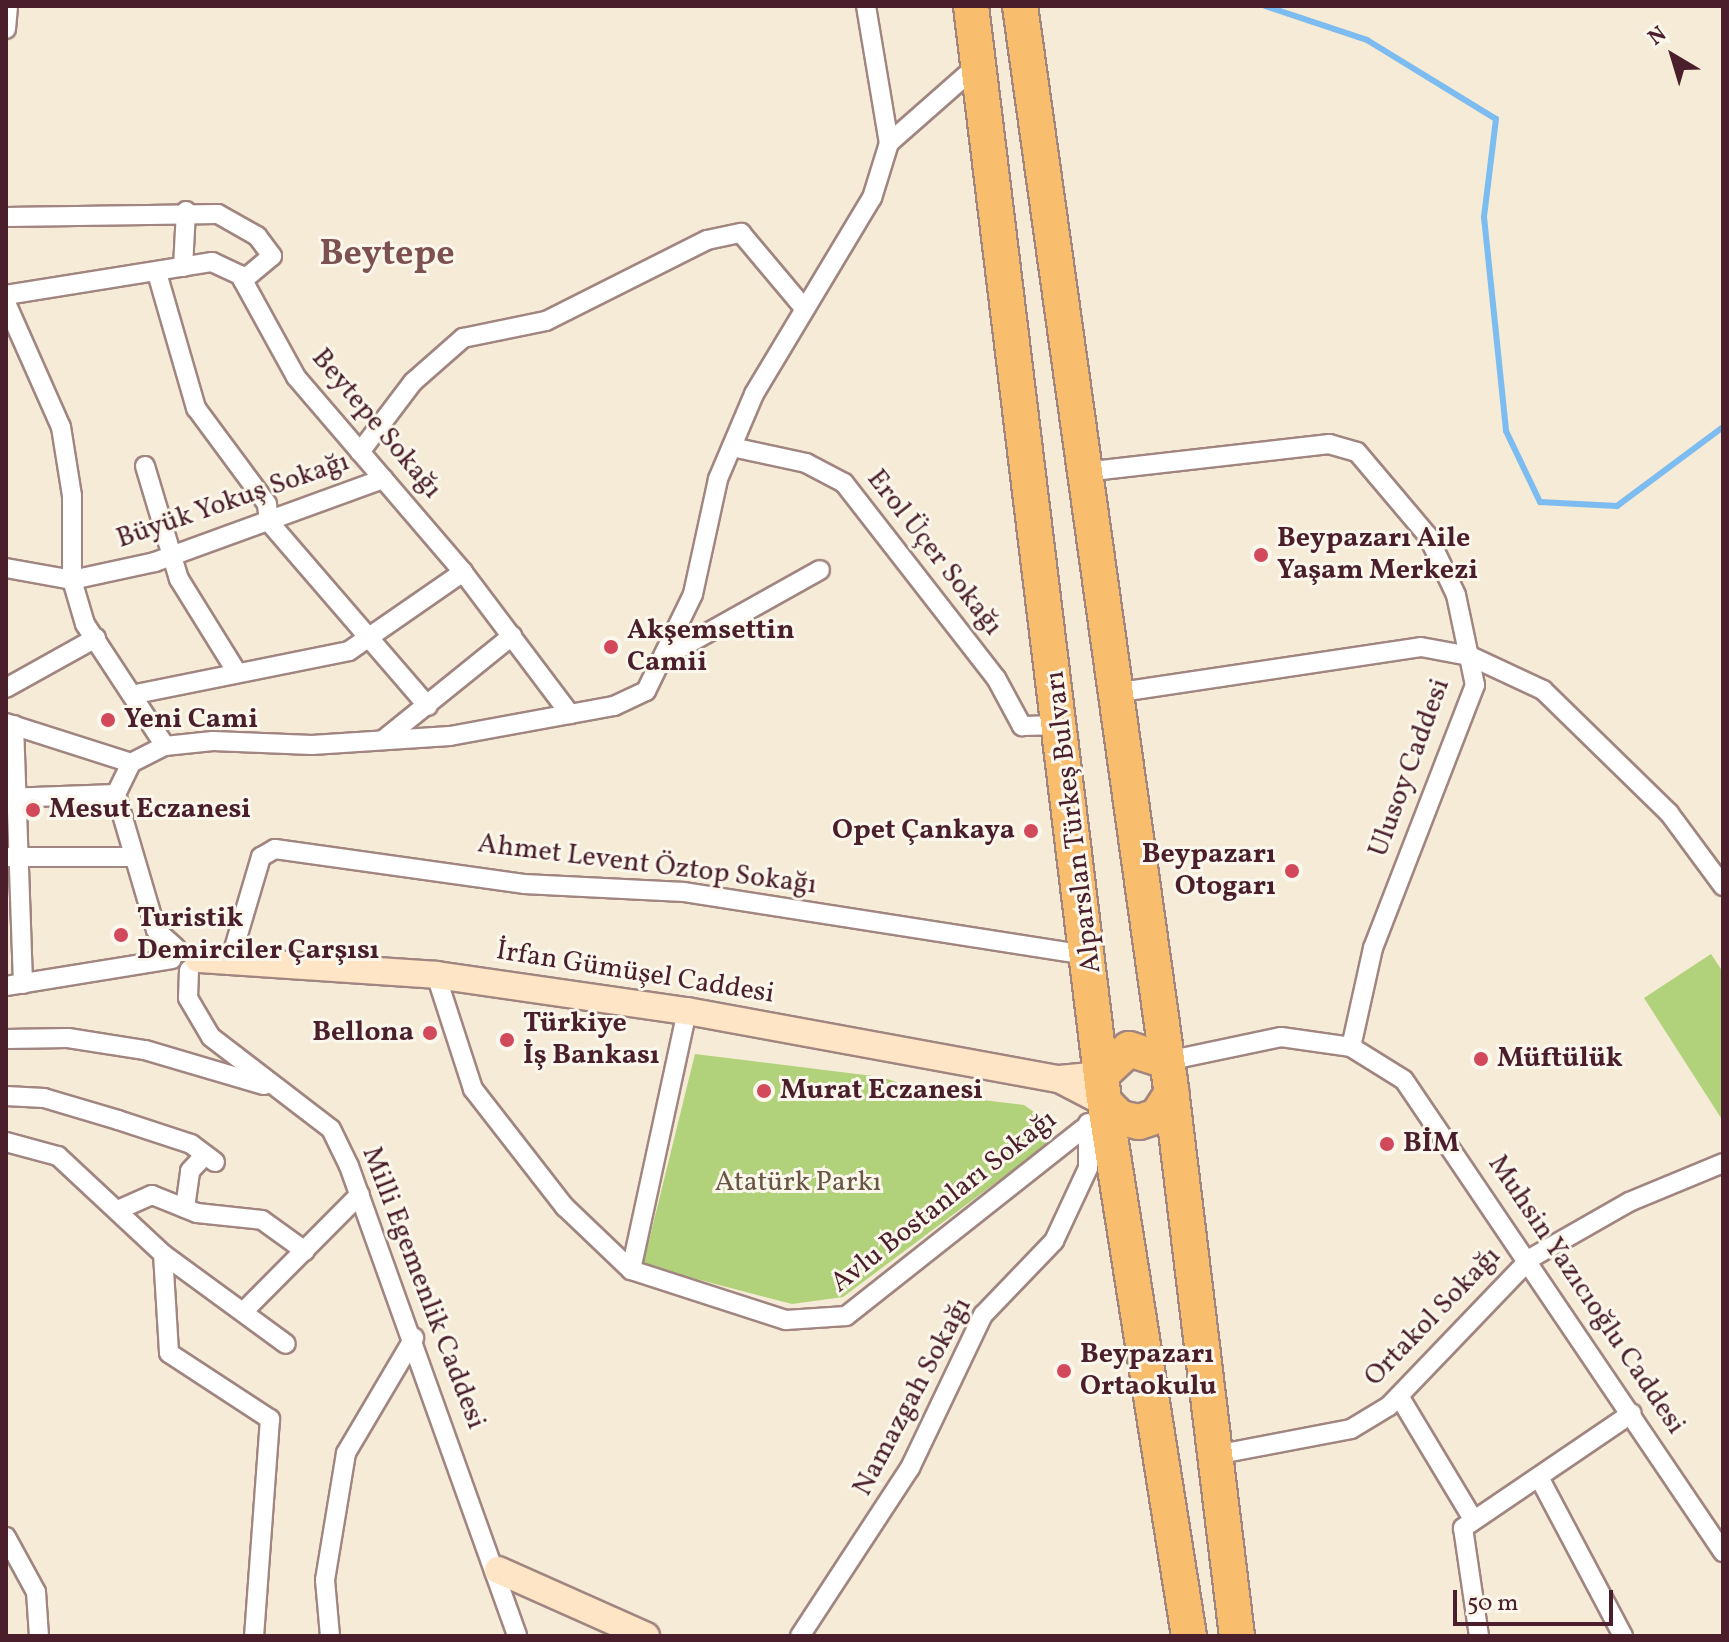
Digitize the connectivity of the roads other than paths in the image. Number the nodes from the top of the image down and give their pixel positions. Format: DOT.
graph roads {
  1 [pos="866,6"];
  2 [pos="971,6"];
  3 [pos="1020,6"];
  4 [pos="979,64"];
  5 [pos="889,143"];
  6 [pos="186,211"];
  7 [pos="6,217"];
  8 [pos="183,267"];
  9 [pos="157,273"];
  10 [pos="243,280"];
  11 [pos="6,295"];
  12 [pos="6,303"];
  13 [pos="804,308"];
  14 [pos="732,447"];
  15 [pos="360,452"];
  16 [pos="145,466"];
  17 [pos="1084,472"];
  18 [pos="383,479"];
  19 [pos="269,522"];
  20 [pos="174,555"];
  21 [pos="6,568"];
  22 [pos="820,570"];
  23 [pos="463,572"];
  24 [pos="72,580"];
  25 [pos="512,636"];
  26 [pos="96,638"];
  27 [pos="371,640"];
  28 [pos="668,655"];
  29 [pos="1470,656"];
  30 [pos="236,671"];
  31 [pos="6,688"];
  32 [pos="1114,693"];
  33 [pos="136,694"];
  34 [pos="428,706"];
  35 [pos="570,714"];
  36 [pos="10,724"];
  37 [pos="1062,725"];
  38 [pos="383,740"];
  39 [pos="165,746"];
  40 [pos="131,763"];
  41 [pos="116,794"];
  42 [pos="9,798"];
  43 [pos="10,857"];
  44 [pos="132,857"];
  45 [pos="1723,886"];
  46 [pos="1091,956"];
  47 [pos="184,959"];
  48 [pos="229,965"];
  49 [pos="436,975"];
  50 [pos="14,985"];
  51 [pos="687,1011"];
  52 [pos="6,1039"];
  53 [pos="1351,1047"];
  54 [pos="1169,1077"];
  55 [pos="267,1086"];
  56 [pos="1103,1089"];
  57 [pos="6,1096"];
  58 [pos="1083,1129"];
  59 [pos="11,1148"];
  60 [pos="1723,1163"];
  61 [pos="360,1194"];
  62 [pos="185,1208"];
  63 [pos="118,1210"];
  64 [pos="305,1251"];
  65 [pos="163,1254"];
  66 [pos="1531,1258"];
  67 [pos="631,1270"];
  68 [pos="245,1310"];
  69 [pos="414,1338"];
  70 [pos="286,1344"];
  71 [pos="1399,1396"];
  72 [pos="1632,1413"];
  73 [pos="1215,1455"];
  74 [pos="1541,1481"];
  75 [pos="1473,1519"];
  76 [pos="6,1537"];
  77 [pos="1723,1552"];
  78 [pos="498,1570"];
  79 [pos="1181,1628"];
  80 [pos="510,1631"];
  81 [pos="39,1636"];
  82 [pos="254,1636"];
  83 [pos="330,1636"];
  84 [pos="646,1636"];
  85 [pos="800,1636"];
  86 [pos="1237,1636"];
  87 [pos="1479,1636"];
  88 [pos="1623,1636"];
  1 -- 5 [label="street"];
  2 -- 4 [label="highway, Alparslan Türkeş Bulvarı"];
  3 -- 17 [label="highway, Alparslan Türkeş Bulvarı"];
  4 -- 5 [label="street"];
  4 -- 37 [label="highway, Alparslan Türkeş Bulvarı"];
  5 -- 13 [label="street"];
  6 -- 7 [label="street"];
  6 -- 8 [label="street"];
  6 -- 10 [label="street"];
  8 -- 9 [label="street"];
  8 -- 10 [label="street"];
  9 -- 11 [label="street"];
  9 -- 19 [label="street"];
  10 -- 15 [label="street, Beytepe Sokağı"];
  12 -- 24 [label="street"];
  13 -- 14 [label="street"];
  13 -- 15 [label="street"];
  14 -- 28 [label="street"];
  14 -- 37 [label="street, Erol Üçer Sokağı"];
  15 -- 18 [label="street, Beytepe Sokağı"];
  16 -- 20 [label="street"];
  17 -- 29 [label="street"];
  17 -- 32 [label="highway, Alparslan Türkeş Bulvarı"];
  18 -- 19 [label="street, Büyük Yokuş Sokağı"];
  18 -- 23 [label="street, Beytepe Sokağı"];
  19 -- 20 [label="street, Büyük Yokuş Sokağı"];
  19 -- 27 [label="street"];
  20 -- 24 [label="street, Büyük Yokuş Sokağı"];
  20 -- 30 [label="street"];
  21 -- 24 [label="street, Büyük Yokuş Sokağı"];
  22 -- 28 [label="street"];
  23 -- 25 [label="street, Beytepe Sokağı"];
  23 -- 27 [label="street"];
  24 -- 26 [label="street"];
  25 -- 34 [label="street"];
  25 -- 35 [label="street, Beytepe Sokağı"];
  26 -- 31 [label="street"];
  26 -- 33 [label="street"];
  27 -- 30 [label="street"];
  27 -- 34 [label="street"];
  28 -- 35 [label="street"];
  29 -- 32 [label="street"];
  29 -- 45 [label="street, Ulusoy Caddesi"];
  29 -- 53 [label="street, Ulusoy Caddesi"];
  30 -- 33 [label="street"];
  32 -- 54 [label="highway, Alparslan Türkeş Bulvarı"];
  33 -- 39 [label="street"];
  34 -- 38 [label="street"];
  35 -- 38 [label="street"];
  36 -- 40 [label="street"];
  36 -- 42 [label="street"];
  37 -- 46 [label="highway, Alparslan Türkeş Bulvarı"];
  38 -- 39 [label="street"];
  39 -- 40 [label="street"];
  40 -- 41 [label="street"];
  41 -- 42 [label="street"];
  41 -- 44 [label="street"];
  42 -- 43 [label="street"];
  43 -- 44 [label="street"];
  43 -- 50 [label="street"];
  44 -- 47 [label="street"];
  46 -- 48 [label="street, Ahmet Levent Öztop Sokağı"];
  46 -- 56 [label="highway, Alparslan Türkeş Bulvarı"];
  47 -- 48 [label="street, İrfan Gümüşel Caddesi"];
  47 -- 50 [label="street"];
  47 -- 55 [label="street, Milli Egemenlik Caddesi"];
  48 -- 49 [label="street, İrfan Gümüşel Caddesi"];
  49 -- 51 [label="street, İrfan Gümüşel Caddesi"];
  49 -- 67 [label="street, Avlu Bostanları Sokağı"];
  51 -- 56 [label="street, İrfan Gümüşel Caddesi"];
  51 -- 67 [label="street"];
  52 -- 55 [label="street"];
  53 -- 54 [label="street, Muhsin Yazıcıoğlu Caddesi"];
  53 -- 66 [label="street, Muhsin Yazıcıoğlu Caddesi"];
  54 -- 56 [label="highway"];
  54 -- 56 [label="highway"];
  54 -- 73 [label="highway, Alparslan Türkeş Bulvarı"];
  55 -- 61 [label="street, Milli Egemenlik Caddesi"];
  56 -- 58 [label="street"];
  56 -- 79 [label="highway, Alparslan Türkeş Bulvarı"];
  57 -- 62 [label="street"];
  58 -- 67 [label="street, Avlu Bostanları Sokağı"];
  58 -- 85 [label="street, Namazgah Sokağı"];
  59 -- 63 [label="street"];
  60 -- 66 [label="street, Ortakol Sokağı"];
  61 -- 64 [label="street"];
  61 -- 69 [label="street, Milli Egemenlik Caddesi"];
  62 -- 63 [label="street"];
  62 -- 64 [label="street"];
  63 -- 65 [label="street"];
  64 -- 68 [label="street"];
  65 -- 68 [label="street"];
  65 -- 82 [label="street"];
  66 -- 71 [label="street, Ortakol Sokağı"];
  66 -- 72 [label="street, Muhsin Yazıcıoğlu Caddesi"];
  68 -- 70 [label="street"];
  69 -- 78 [label="street, Milli Egemenlik Caddesi"];
  69 -- 83 [label="street"];
  71 -- 73 [label="street, Ortakol Sokağı"];
  71 -- 75 [label="street"];
  72 -- 74 [label="street"];
  72 -- 77 [label="street, Muhsin Yazıcıoğlu Caddesi"];
  73 -- 86 [label="highway, Alparslan Türkeş Bulvarı"];
  74 -- 75 [label="street"];
  74 -- 88 [label="street"];
  75 -- 87 [label="street"];
  76 -- 81 [label="street"];
  78 -- 80 [label="street, Milli Egemenlik Caddesi"];
  78 -- 84 [label="street"];
}
